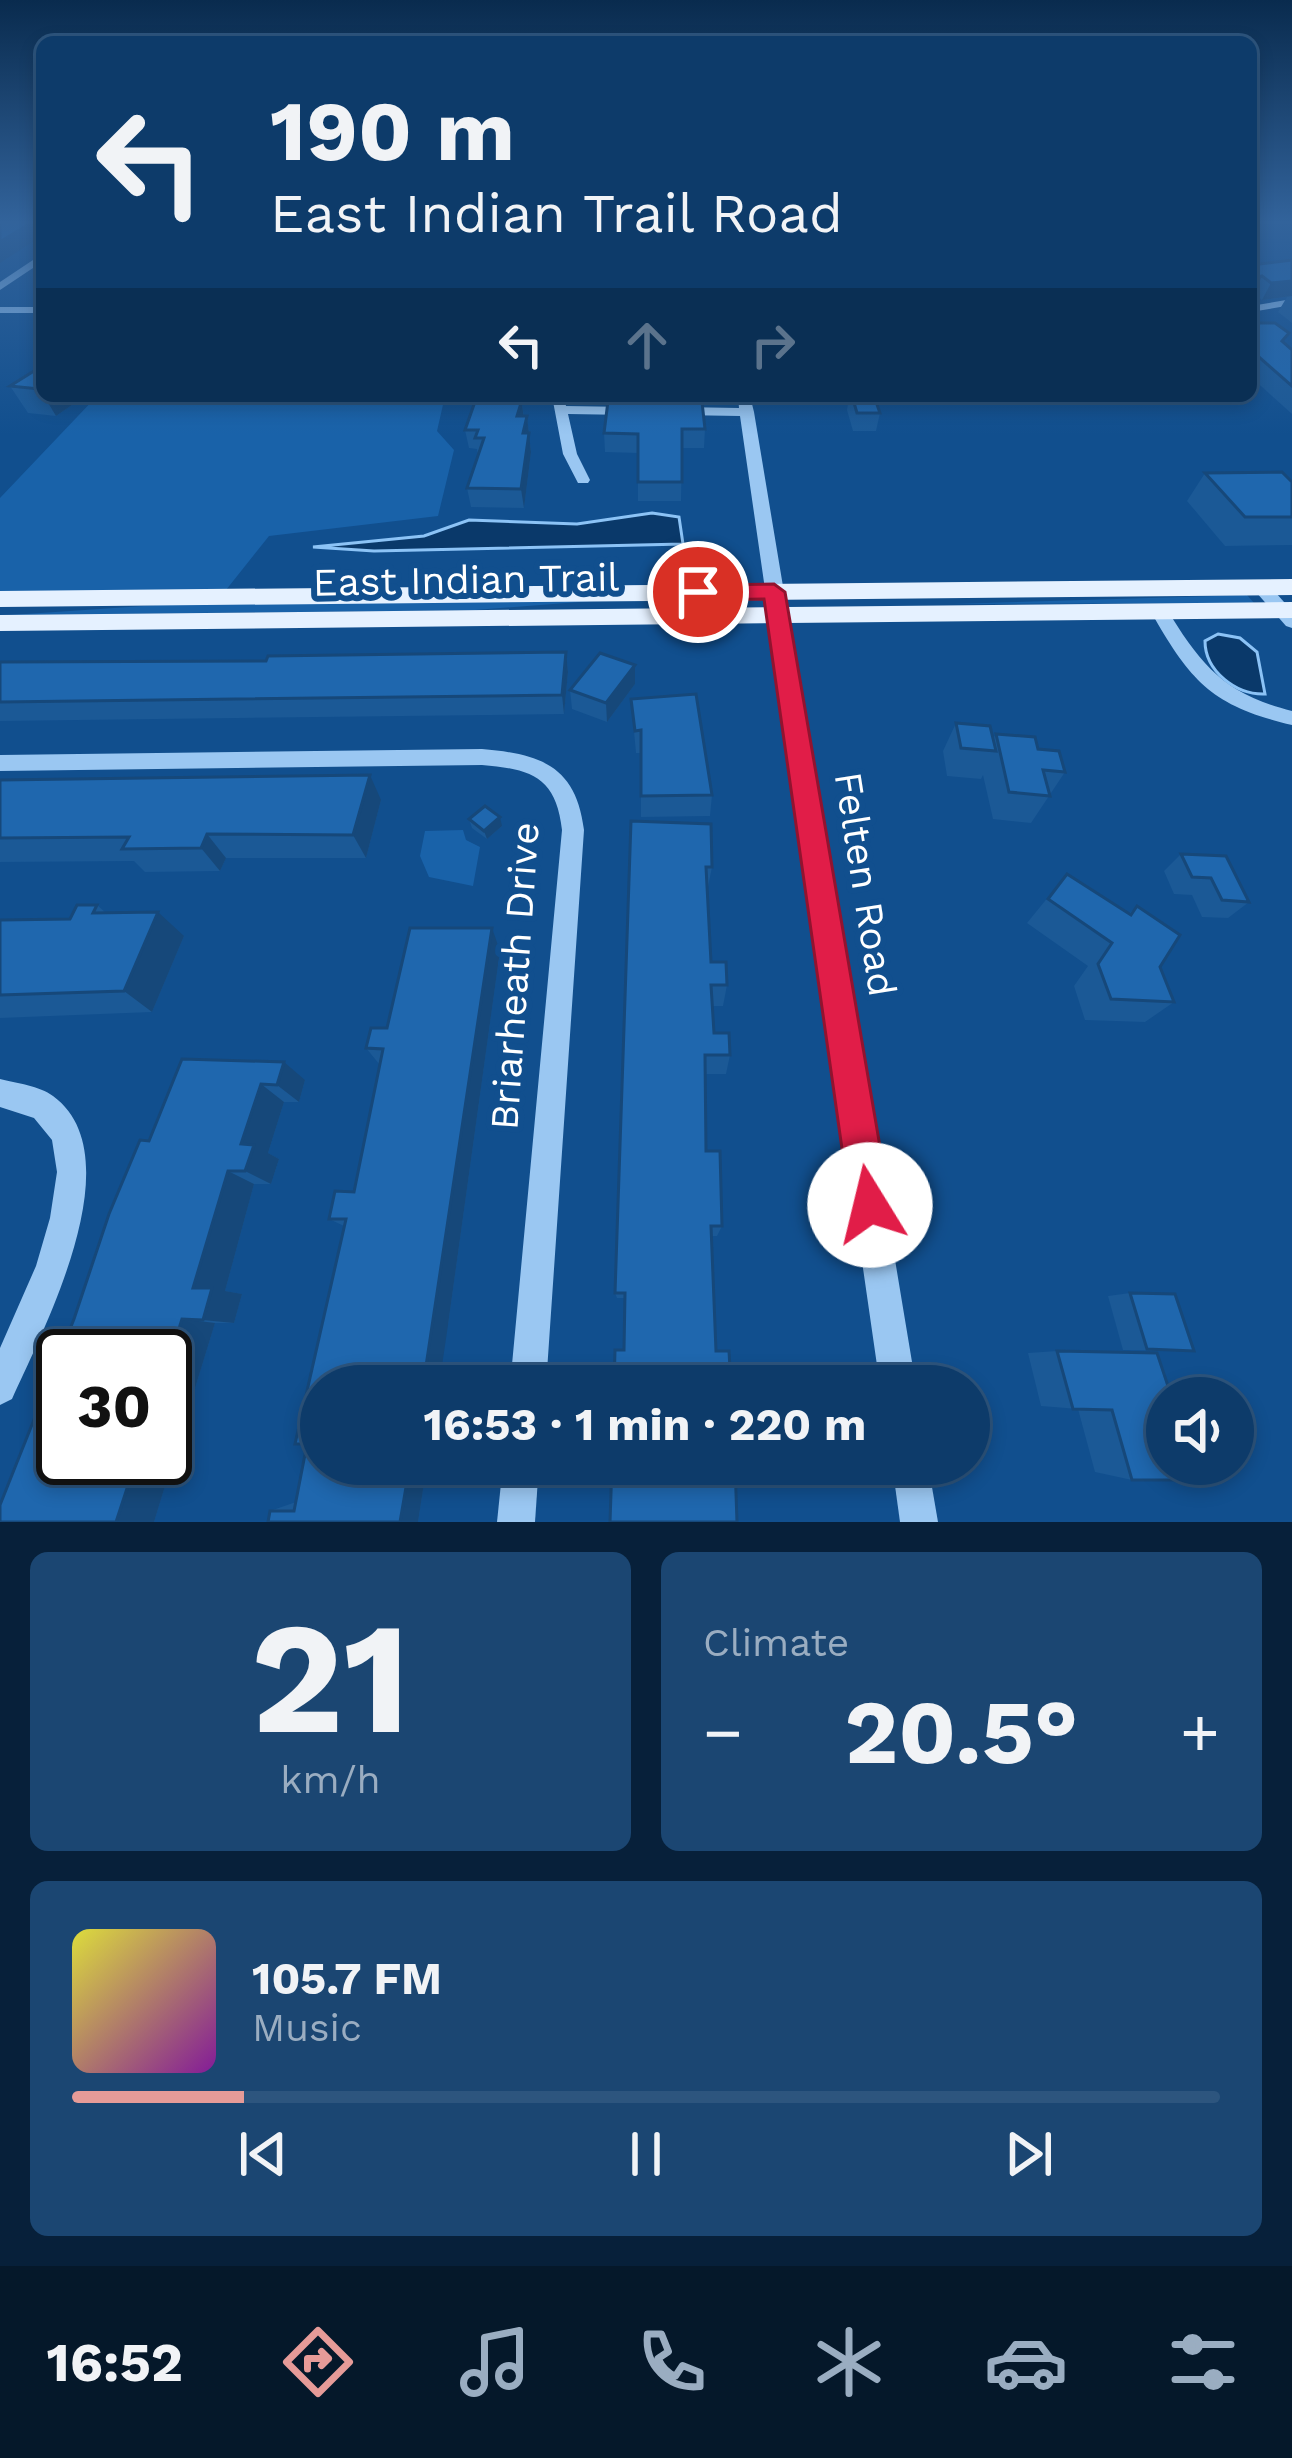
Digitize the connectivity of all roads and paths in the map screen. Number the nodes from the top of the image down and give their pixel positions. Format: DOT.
graph roads {
  1 [pos="1292,302"];
  2 [pos="1257,308"];
  3 [pos="0,310"];
  4 [pos="36,310"];
  5 [pos="559,403"];
  6 [pos="746,404"];
  7 [pos="583,480"];
  8 [pos="0,599"];
  9 [pos="776,603"];
  10 [pos="1289,608"];
  11 [pos="1160,612"];
  12 [pos="0,623"];
  13 [pos="1292,718"];
  14 [pos="0,763"];
  15 [pos="0,1093"];
  16 [pos="529,1365"];
  17 [pos="895,1365"];
  18 [pos="0,1387"];
  19 [pos="519,1485"];
  20 [pos="913,1485"];
  21 [pos="516,1522"];
  22 [pos="919,1522"];
  1 -- 2 [label="street"];
  3 -- 4 [label="street"];
  5 -- 6 [label="street"];
  5 -- 7 [label="street"];
  6 -- 9 [label="street, Felten Road"];
  8 -- 9 [label="main road"];
  9 -- 10 [label="main road, East Indian Trail"];
  9 -- 11 [label="main road, East Indian Trail"];
  9 -- 12 [label="main road, East Indian Trail"];
  9 -- 17 [label="street, Felten Road"];
  10 -- 11 [label="main road, East Indian Trail"];
  11 -- 13 [label="street"];
  14 -- 16 [label="street, Briarheath Drive"];
  15 -- 18 [label="street"];
  19 -- 21 [label="street"];
  20 -- 22 [label="street"];
}
